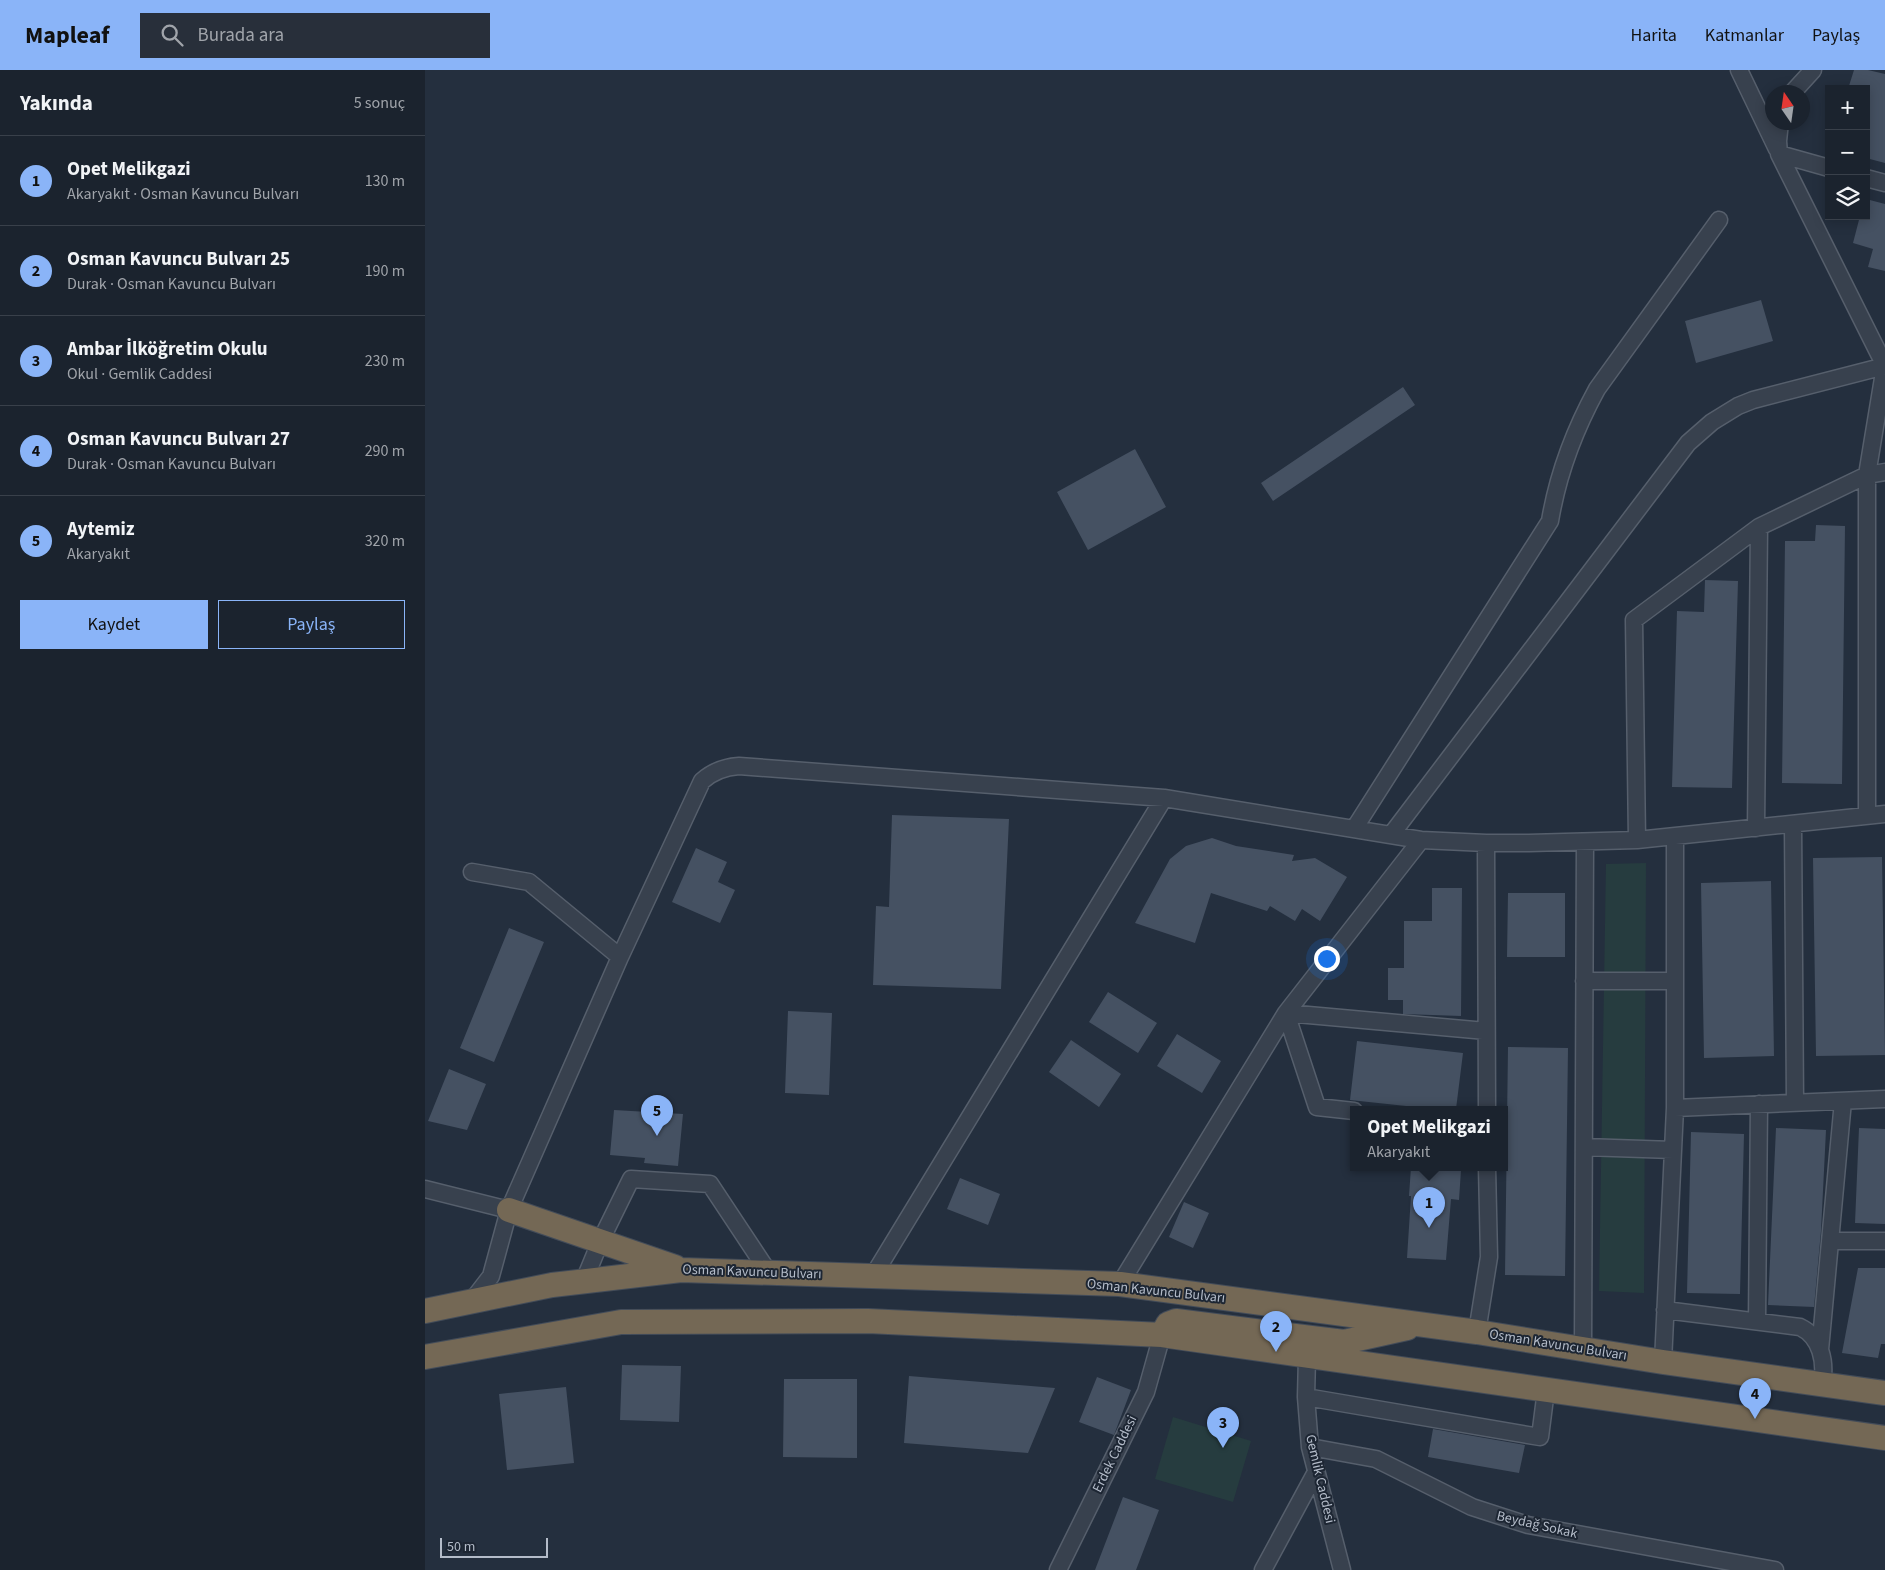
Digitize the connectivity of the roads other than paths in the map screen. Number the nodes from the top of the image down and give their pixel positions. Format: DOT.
graph roads {
  1 [pos="1739,70"];
  2 [pos="1813,70"];
  3 [pos="1799,85"];
  4 [pos="1779,130"];
  5 [pos="1779,153"];
  6 [pos="1825,167"];
  7 [pos="1870,179"];
  8 [pos="1885,183"];
  9 [pos="1719,220"];
  10 [pos="1885,366"];
  11 [pos="1885,472"];
  12 [pos="1867,476"];
  13 [pos="1759,526"];
  14 [pos="1164,798"];
  15 [pos="1885,814"];
  16 [pos="1867,816"];
  17 [pos="1793,824"];
  18 [pos="1757,828"];
  19 [pos="1354,829"];
  20 [pos="1391,835"];
  21 [pos="1675,836"];
  22 [pos="1421,840"];
  23 [pos="1637,840"];
  24 [pos="1585,842"];
  25 [pos="1485,843"];
  26 [pos="471,872"];
  27 [pos="619,957"];
  28 [pos="1675,980"];
  29 [pos="1584,981"];
  30 [pos="1286,1013"];
  31 [pos="1486,1031"];
  32 [pos="1885,1099"];
  33 [pos="1843,1101"];
  34 [pos="1795,1103"];
  35 [pos="1759,1104"];
  36 [pos="1487,1106"];
  37 [pos="1675,1108"];
  38 [pos="1350,1111"];
  39 [pos="1584,1147"];
  40 [pos="1673,1150"];
  41 [pos="1487,1171"];
  42 [pos="425,1189"];
  43 [pos="509,1210"];
  44 [pos="1830,1241"];
  45 [pos="1885,1241"];
  46 [pos="600,1242"];
  47 [pos="681,1270"];
  48 [pos="769,1273"];
  49 [pos="873,1276"];
  50 [pos="584,1281"];
  51 [pos="1120,1284"];
  52 [pos="471,1302"];
  53 [pos="1665,1310"];
  54 [pos="425,1311"];
  55 [pos="1757,1321"];
  56 [pos="1421,1325"];
  57 [pos="1477,1332"];
  58 [pos="1162,1335"];
  59 [pos="1583,1349"];
  60 [pos="1820,1350"];
  61 [pos="425,1357"];
  62 [pos="1307,1357"];
  63 [pos="1663,1362"];
  64 [pos="1822,1384"];
  65 [pos="1546,1390"];
  66 [pos="1885,1393"];
  67 [pos="1306,1397"];
  68 [pos="1885,1438"];
  69 [pos="1310,1447"];
  70 [pos="1316,1472"];
  71 [pos="1058,1570"];
  72 [pos="1263,1570"];
  73 [pos="1342,1570"];
  74 [pos="1775,1570"];
  1 -- 5 [label="street"];
  2 -- 3 [label="street"];
  4 -- 5 [label="street"];
  5 -- 6 [label="street"];
  5 -- 10 [label="street"];
  7 -- 8 [label="street"];
  9 -- 19 [label="street"];
  10 -- 12 [label="street"];
  10 -- 20 [label="street"];
  11 -- 12 [label="street"];
  12 -- 13 [label="street"];
  12 -- 16 [label="street"];
  13 -- 18 [label="street"];
  13 -- 23 [label="street"];
  14 -- 19 [label="street"];
  14 -- 27 [label="street"];
  14 -- 49 [label="street"];
  15 -- 16 [label="street"];
  16 -- 17 [label="street"];
  17 -- 18 [label="street"];
  17 -- 34 [label="street"];
  18 -- 21 [label="street"];
  19 -- 20 [label="street"];
  20 -- 22 [label="street"];
  21 -- 23 [label="street"];
  21 -- 28 [label="street"];
  22 -- 25 [label="street"];
  22 -- 30 [label="street"];
  23 -- 24 [label="street"];
  24 -- 25 [label="street"];
  24 -- 29 [label="street"];
  25 -- 31 [label="street"];
  26 -- 27 [label="street"];
  27 -- 43 [label="street"];
  28 -- 29 [label="street"];
  28 -- 37 [label="street"];
  29 -- 39 [label="street"];
  30 -- 31 [label="street"];
  30 -- 38 [label="street"];
  30 -- 51 [label="street"];
  31 -- 36 [label="street"];
  32 -- 33 [label="street"];
  33 -- 34 [label="street"];
  33 -- 44 [label="street"];
  34 -- 35 [label="street"];
  35 -- 37 [label="street"];
  35 -- 55 [label="street"];
  37 -- 40 [label="street"];
  39 -- 40 [label="street"];
  39 -- 59 [label="street"];
  40 -- 53 [label="street"];
  41 -- 57 [label="street"];
  42 -- 43 [label="street"];
  43 -- 46 [label="highway"];
  43 -- 52 [label="street"];
  44 -- 45 [label="street"];
  44 -- 60 [label="street"];
  46 -- 47 [label="highway"];
  46 -- 48 [label="street"];
  46 -- 50 [label="street"];
  47 -- 48 [label="highway, Osman Kavuncu Bulvarı"];
  47 -- 50 [label="highway, Osman Kavuncu Bulvarı"];
  48 -- 49 [label="highway, Osman Kavuncu Bulvarı"];
  49 -- 51 [label="highway, Osman Kavuncu Bulvarı"];
  50 -- 52 [label="highway, Osman Kavuncu Bulvarı"];
  51 -- 56 [label="highway, Osman Kavuncu Bulvarı"];
  52 -- 54 [label="highway, Osman Kavuncu Bulvarı"];
  53 -- 55 [label="street"];
  53 -- 63 [label="street"];
  55 -- 60 [label="street"];
  56 -- 57 [label="highway, Osman Kavuncu Bulvarı"];
  56 -- 58 [label="highway"];
  57 -- 59 [label="highway, Osman Kavuncu Bulvarı"];
  58 -- 61 [label="highway"];
  58 -- 62 [label="highway"];
  58 -- 71 [label="street, Erdek Caddesi"];
  59 -- 63 [label="highway, Osman Kavuncu Bulvarı"];
  60 -- 64 [label="street"];
  62 -- 65 [label="highway"];
  62 -- 67 [label="street, Gemlik Caddesi"];
  63 -- 64 [label="highway, Osman Kavuncu Bulvarı"];
  64 -- 66 [label="highway, Osman Kavuncu Bulvarı"];
  65 -- 67 [label="street"];
  65 -- 68 [label="highway"];
  67 -- 69 [label="street, Gemlik Caddesi"];
  69 -- 70 [label="street, Gemlik Caddesi"];
  69 -- 74 [label="street, Beydağ Sokak"];
  70 -- 72 [label="street"];
  70 -- 73 [label="street, Gemlik Caddesi"];
}
